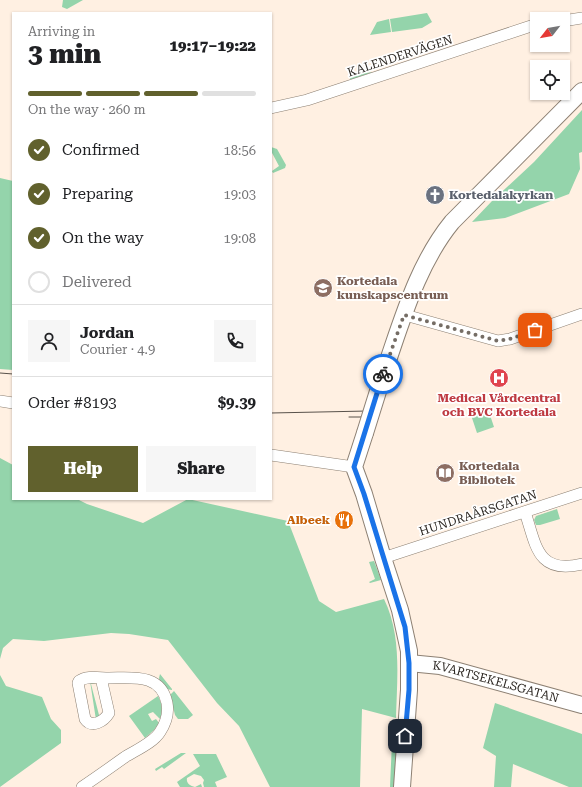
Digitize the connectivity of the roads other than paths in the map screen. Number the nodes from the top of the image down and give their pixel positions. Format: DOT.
graph roads {
  1 [pos="582,18"];
  2 [pos="570,20"];
  3 [pos="530,27"];
  4 [pos="582,91"];
  5 [pos="272,108"];
  6 [pos="582,314"];
  7 [pos="404,315"];
  8 [pos="0,401"];
  9 [pos="12,403"];
  10 [pos="272,455"];
  11 [pos="354,467"];
  12 [pos="582,493"];
  13 [pos="525,512"];
  14 [pos="383,558"];
  15 [pos="582,564"];
  16 [pos="409,663"];
  17 [pos="101,678"];
  18 [pos="582,705"];
  19 [pos="82,787"];
  20 [pos="402,787"];
  1 -- 2 [label="street"];
  3 -- 5 [label="street, KALENDERVÄGEN"];
  4 -- 7 [label="street"];
  6 -- 7 [label="street"];
  7 -- 11 [label="street, bridge"];
  8 -- 9 [label="street"];
  10 -- 11 [label="street"];
  11 -- 14 [label="street"];
  12 -- 13 [label="street, HUNDRAÅRSGATAN"];
  13 -- 14 [label="street, HUNDRAÅRSGATAN"];
  13 -- 15 [label="street"];
  14 -- 16 [label="street"];
  16 -- 18 [label="street, KVARTSEKELSGATAN"];
  16 -- 20 [label="street"];
  17 -- 19 [label="street"];
}
